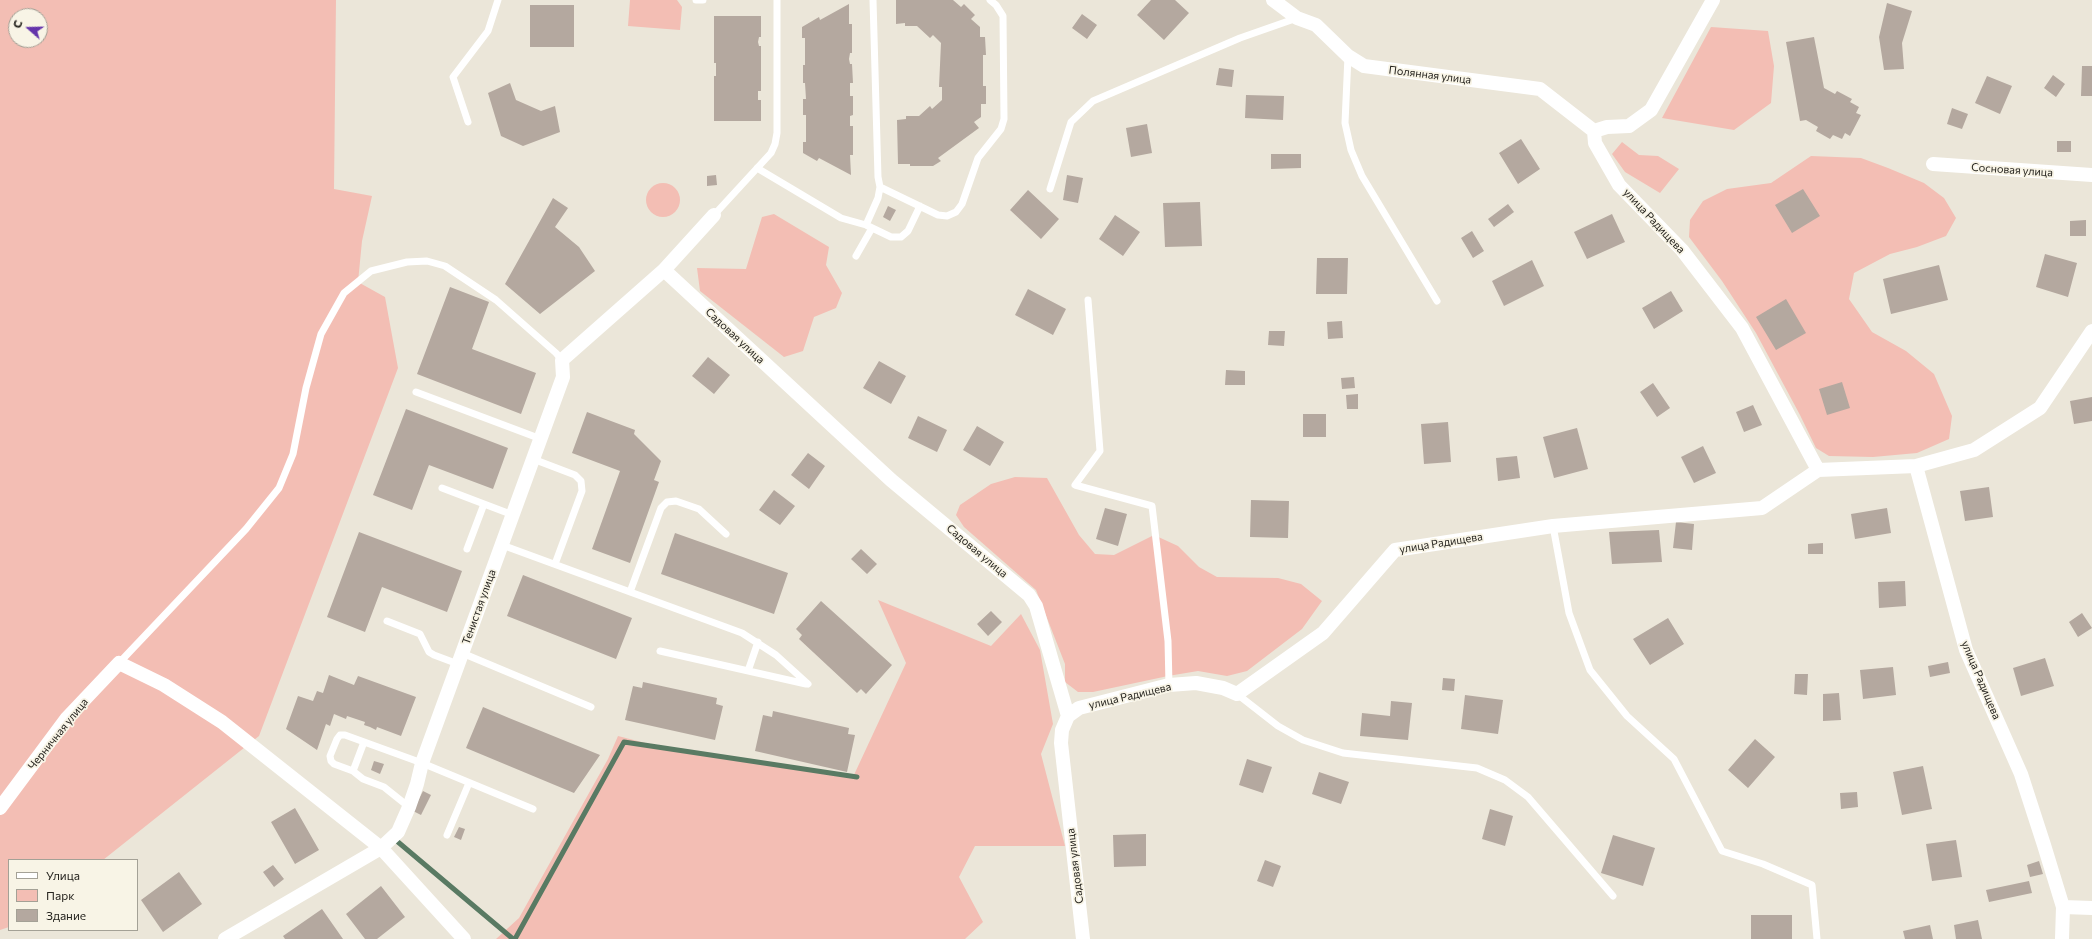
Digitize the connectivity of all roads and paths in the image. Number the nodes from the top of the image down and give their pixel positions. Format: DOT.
graph roads {
  1 [pos="498,0"];
  2 [pos="696,0"];
  3 [pos="703,0"];
  4 [pos="777,0"];
  5 [pos="873,0"];
  6 [pos="990,0"];
  7 [pos="1273,0"];
  8 [pos="1713,0"];
  9 [pos="1297,18"];
  10 [pos="1348,56"];
  11 [pos="468,122"];
  12 [pos="1594,131"];
  13 [pos="1932,164"];
  14 [pos="757,168"];
  15 [pos="2092,175"];
  16 [pos="880,187"];
  17 [pos="1050,189"];
  18 [pos="920,206"];
  19 [pos="714,215"];
  20 [pos="869,226"];
  21 [pos="856,256"];
  22 [pos="664,270"];
  23 [pos="1088,300"];
  24 [pos="1436,301"];
  25 [pos="2092,330"];
  26 [pos="562,360"];
  27 [pos="416,392"];
  28 [pos="540,439"];
  29 [pos="533,460"];
  30 [pos="1916,466"];
  31 [pos="1818,470"];
  32 [pos="442,488"];
  33 [pos="484,504"];
  34 [pos="513,515"];
  35 [pos="1553,526"];
  36 [pos="726,534"];
  37 [pos="502,545"];
  38 [pos="467,549"];
  39 [pos="555,564"];
  40 [pos="630,592"];
  41 [pos="387,621"];
  42 [pos="758,642"];
  43 [pos="660,651"];
  44 [pos="460,659"];
  45 [pos="119,662"];
  46 [pos="748,671"];
  47 [pos="1169,685"];
  48 [pos="1237,694"];
  49 [pos="591,707"];
  50 [pos="1068,716"];
  51 [pos="364,742"];
  52 [pos="422,763"];
  53 [pos="353,771"];
  54 [pos="469,783"];
  55 [pos="409,806"];
  56 [pos="0,808"];
  57 [pos="533,809"];
  58 [pos="447,835"];
  59 [pos="380,848"];
  60 [pos="1613,896"];
  61 [pos="2063,907"];
  62 [pos="2092,908"];
  63 [pos="225,939"];
  64 [pos="464,939"];
  65 [pos="1083,939"];
  66 [pos="1817,939"];
  67 [pos="2062,939"];
  1 -- 11 [label="lane"];
  2 -- 3 [label="lane"];
  4 -- 14 [label="lane"];
  5 -- 16 [label="lane"];
  6 -- 18 [label="lane"];
  7 -- 9 [label="street, Полянная улица"];
  8 -- 12 [label="street"];
  9 -- 10 [label="street, Полянная улица"];
  9 -- 17 [label="lane"];
  10 -- 12 [label="street, Полянная улица"];
  10 -- 24 [label="lane"];
  12 -- 31 [label="street, улица Радищева"];
  13 -- 15 [label="street, Сосновая улица"];
  14 -- 19 [label="lane"];
  14 -- 20 [label="lane"];
  16 -- 18 [label="lane"];
  16 -- 20 [label="lane"];
  18 -- 20 [label="lane"];
  19 -- 22 [label="street"];
  20 -- 21 [label="lane"];
  22 -- 26 [label="street"];
  22 -- 50 [label="street, Садовая улица"];
  23 -- 47 [label="lane"];
  25 -- 30 [label="street"];
  26 -- 28 [label="street, Тенистая улица"];
  26 -- 45 [label="lane"];
  27 -- 28 [label="lane"];
  28 -- 29 [label="street, Тенистая улица"];
  29 -- 34 [label="street, Тенистая улица"];
  29 -- 39 [label="lane"];
  30 -- 31 [label="street"];
  30 -- 61 [label="street, улица Радищева"];
  31 -- 35 [label="street, улица Радищева"];
  32 -- 33 [label="lane"];
  33 -- 34 [label="lane"];
  33 -- 38 [label="lane"];
  34 -- 37 [label="street, Тенистая улица"];
  35 -- 48 [label="street, улица Радищева"];
  35 -- 66 [label="lane"];
  36 -- 40 [label="lane"];
  37 -- 39 [label="lane"];
  37 -- 44 [label="street, Тенистая улица"];
  39 -- 40 [label="lane"];
  40 -- 42 [label="lane"];
  41 -- 44 [label="lane"];
  42 -- 46 [label="lane"];
  42 -- 46 [label="lane"];
  43 -- 46 [label="lane"];
  44 -- 49 [label="lane"];
  44 -- 52 [label="street, Тенистая улица"];
  45 -- 56 [label="street, Черничная улица"];
  45 -- 59 [label="street"];
  47 -- 48 [label="street, улица Радищева"];
  47 -- 50 [label="street, улица Радищева"];
  48 -- 60 [label="lane"];
  50 -- 65 [label="street, Садовая улица"];
  51 -- 52 [label="lane"];
  51 -- 53 [label="lane"];
  51 -- 53 [label="lane"];
  52 -- 54 [label="lane"];
  52 -- 55 [label="street, Тенистая улица"];
  53 -- 55 [label="lane"];
  54 -- 57 [label="lane"];
  54 -- 58 [label="lane"];
  55 -- 59 [label="street, Тенистая улица"];
  59 -- 63 [label="street, Тенистая улица"];
  59 -- 64 [label="street"];
  61 -- 62 [label="street"];
  61 -- 67 [label="street, улица Радищева"];
}
